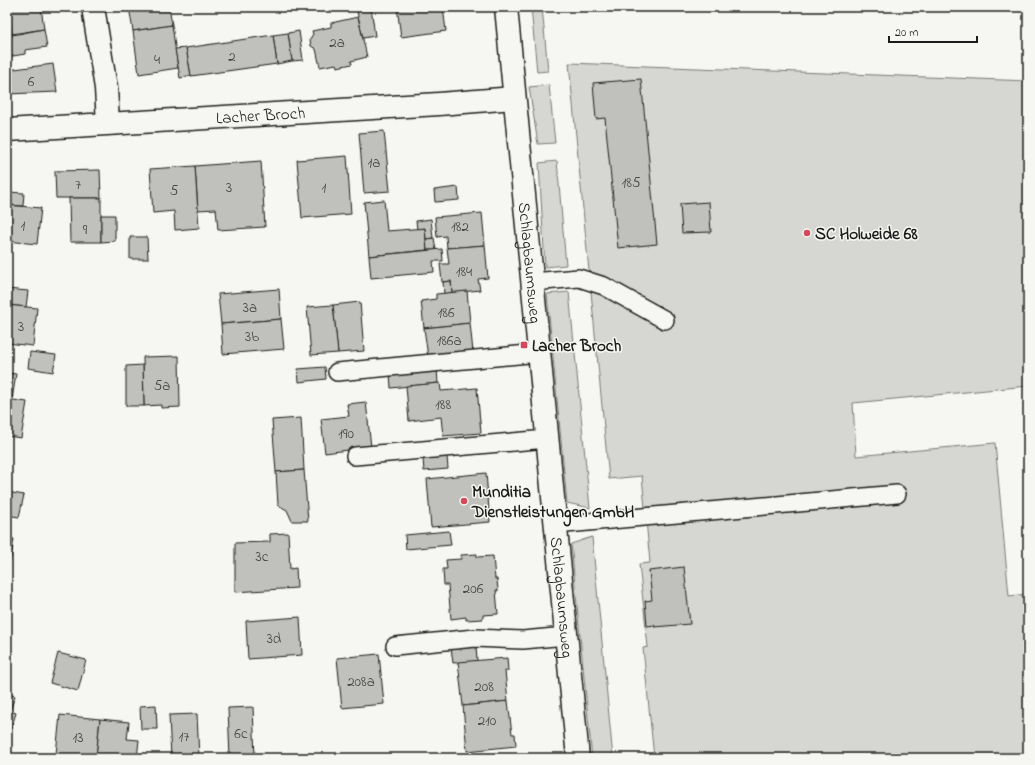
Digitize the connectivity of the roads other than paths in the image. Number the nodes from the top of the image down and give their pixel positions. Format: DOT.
graph roads {
  1 [pos="93,7"];
  2 [pos="506,7"];
  3 [pos="514,98"];
  4 [pos="108,123"];
  5 [pos="7,130"];
  6 [pos="532,282"];
  7 [pos="665,320"];
  8 [pos="539,353"];
  9 [pos="337,372"];
  10 [pos="547,438"];
  11 [pos="356,456"];
  12 [pos="897,494"];
  13 [pos="555,525"];
  14 [pos="566,636"];
  15 [pos="395,646"];
  16 [pos="578,758"];
  1 -- 4 [label="main road"];
  2 -- 3 [label="main road, Schlagbaumsweg"];
  3 -- 4 [label="main road, Lacher Broch"];
  3 -- 6 [label="main road, Schlagbaumsweg"];
  4 -- 5 [label="main road, Lacher Broch"];
  6 -- 7 [label="lane"];
  6 -- 8 [label="main road, Schlagbaumsweg"];
  8 -- 9 [label="lane"];
  8 -- 10 [label="main road, Schlagbaumsweg"];
  10 -- 11 [label="lane"];
  10 -- 13 [label="main road, Schlagbaumsweg"];
  12 -- 13 [label="lane"];
  13 -- 14 [label="main road, Schlagbaumsweg"];
  14 -- 15 [label="lane"];
  14 -- 16 [label="main road, Schlagbaumsweg"];
}
